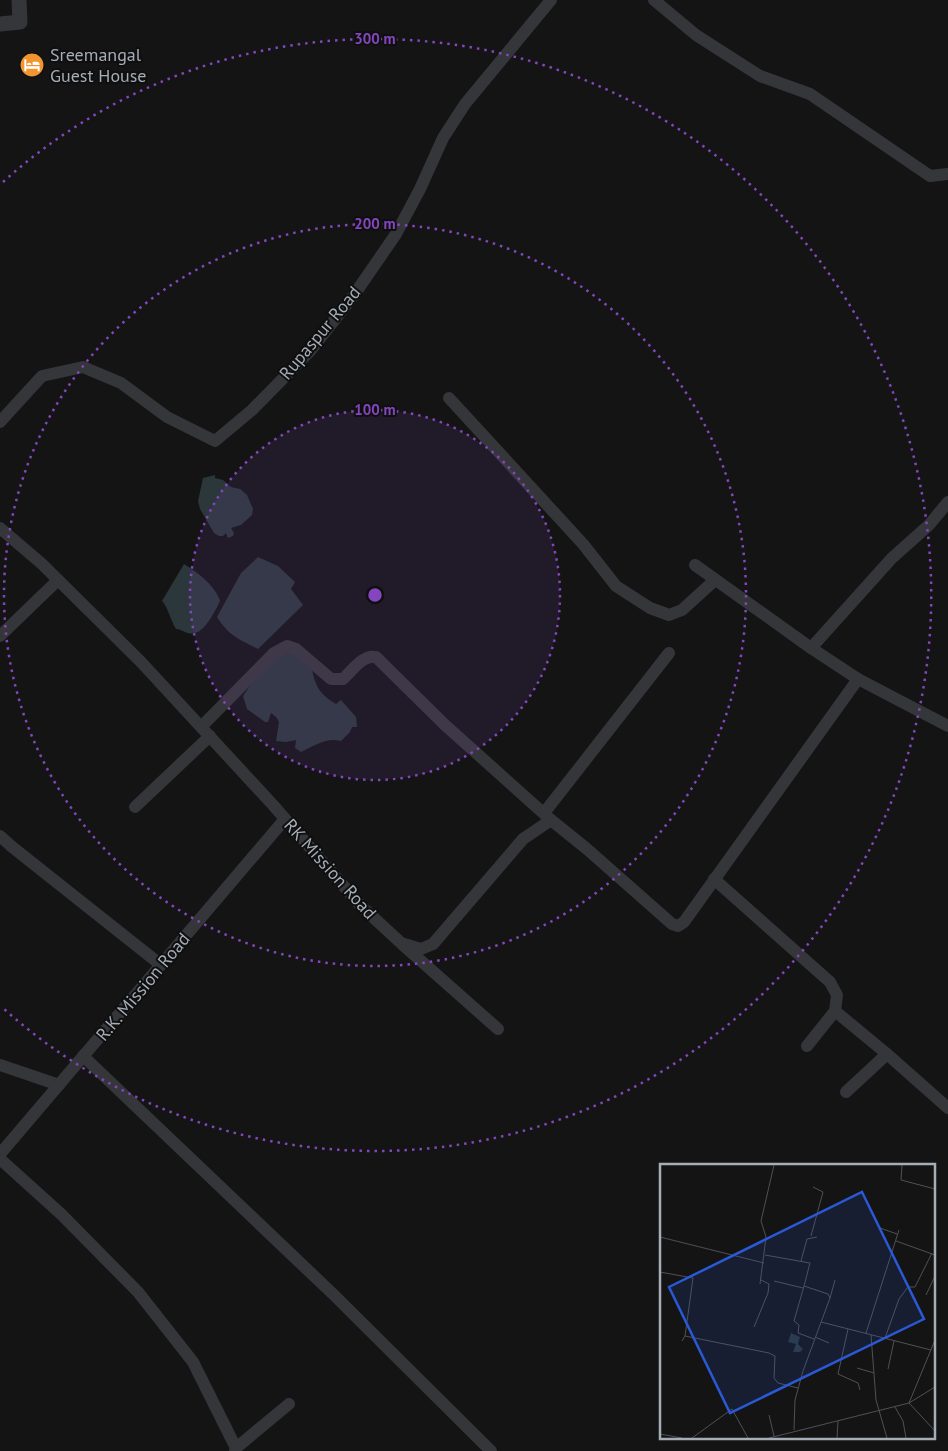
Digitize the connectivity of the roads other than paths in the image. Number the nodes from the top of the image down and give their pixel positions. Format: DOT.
graph roads {
  1 [pos="19,0"];
  2 [pos="551,0"];
  3 [pos="654,0"];
  4 [pos="0,24"];
  5 [pos="948,174"];
  6 [pos="449,398"];
  7 [pos="0,422"];
  8 [pos="948,502"];
  9 [pos="0,528"];
  10 [pos="694,565"];
  11 [pos="58,580"];
  12 [pos="714,580"];
  13 [pos="0,636"];
  14 [pos="811,648"];
  15 [pos="669,653"];
  16 [pos="858,679"];
  17 [pos="948,726"];
  18 [pos="205,731"];
  19 [pos="135,807"];
  20 [pos="547,816"];
  21 [pos="285,819"];
  22 [pos="0,836"];
  23 [pos="714,879"];
  24 [pos="401,944"];
  25 [pos="161,965"];
  26 [pos="835,1011"];
  27 [pos="498,1029"];
  28 [pos="807,1046"];
  29 [pos="888,1054"];
  30 [pos="83,1056"];
  31 [pos="0,1065"];
  32 [pos="59,1085"];
  33 [pos="846,1092"];
  34 [pos="948,1108"];
  35 [pos="0,1154"];
  36 [pos="0,1158"];
  37 [pos="289,1404"];
  38 [pos="236,1449"];
  39 [pos="491,1451"];
  1 -- 4 [label="street"];
  2 -- 7 [label="street, Rupaspur Road"];
  3 -- 5 [label="street"];
  6 -- 12 [label="street"];
  8 -- 14 [label="street"];
  9 -- 11 [label="street, RK Mission Road"];
  10 -- 12 [label="street"];
  11 -- 13 [label="street"];
  11 -- 18 [label="street, RK Mission Road"];
  12 -- 14 [label="street"];
  14 -- 16 [label="street"];
  15 -- 20 [label="street"];
  16 -- 17 [label="street"];
  16 -- 23 [label="street"];
  18 -- 19 [label="street"];
  18 -- 20 [label="street"];
  18 -- 21 [label="street, RK Mission Road"];
  20 -- 23 [label="street"];
  20 -- 24 [label="street"];
  21 -- 24 [label="street, RK Mission Road"];
  21 -- 25 [label="street, R.K. Mission Road"];
  22 -- 25 [label="street"];
  23 -- 26 [label="street"];
  24 -- 27 [label="street, RK Mission Road"];
  25 -- 30 [label="street, R.K. Mission Road"];
  26 -- 28 [label="street"];
  26 -- 29 [label="street"];
  29 -- 33 [label="street"];
  29 -- 34 [label="street"];
  30 -- 32 [label="street, R.K. Mission Road"];
  30 -- 39 [label="street"];
  31 -- 32 [label="street"];
  32 -- 35 [label="street, R.K. Mission Road"];
  36 -- 38 [label="street"];
  37 -- 38 [label="street"];
}
